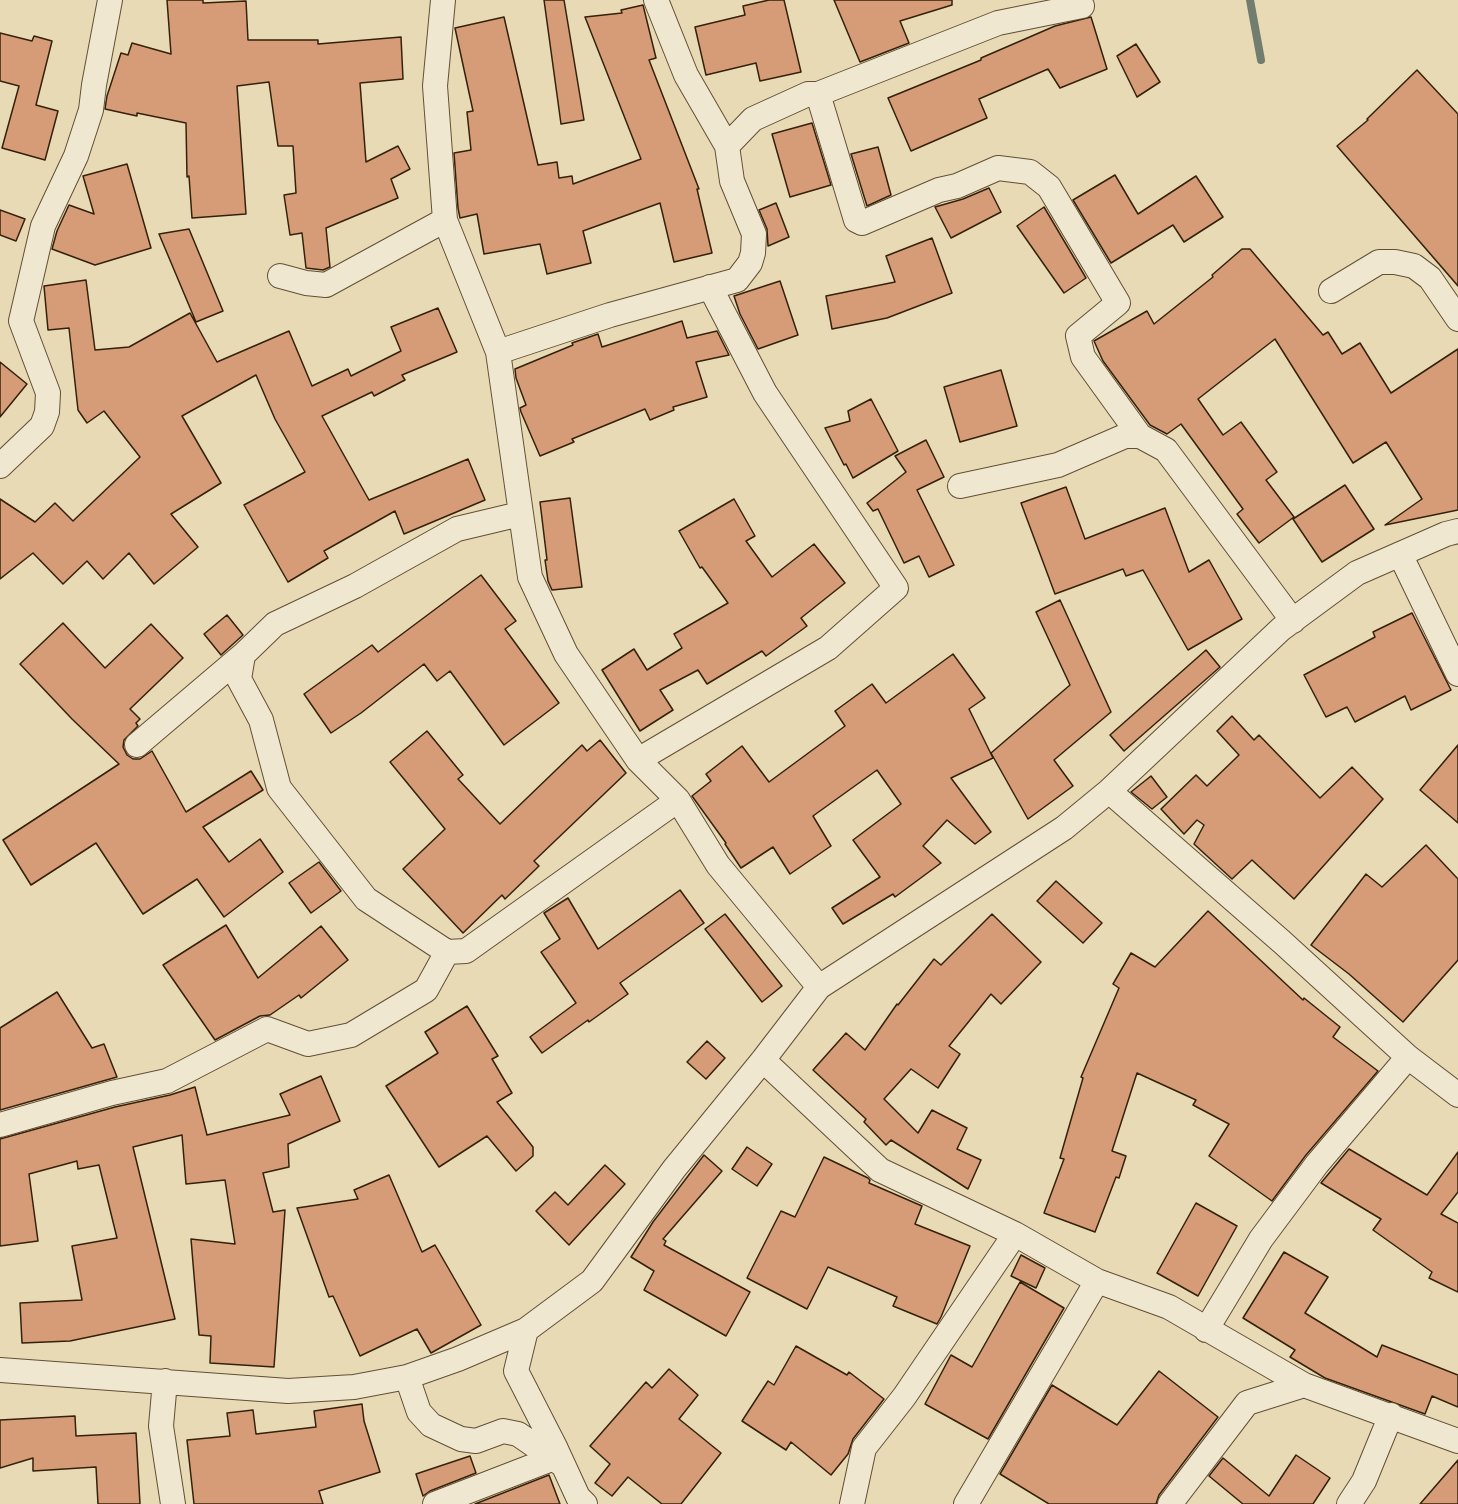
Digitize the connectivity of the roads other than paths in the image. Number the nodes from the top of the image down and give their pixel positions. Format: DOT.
graph roads {
  1 [pos="110,0"];
  2 [pos="443,0"];
  3 [pos="656,0"];
  4 [pos="1082,6"];
  5 [pos="818,94"];
  6 [pos="727,146"];
  7 [pos="445,219"];
  8 [pos="280,276"];
  9 [pos="710,288"];
  10 [pos="1330,291"];
  11 [pos="1458,319"];
  12 [pos="498,352"];
  13 [pos="1140,436"];
  14 [pos="0,466"];
  15 [pos="960,486"];
  16 [pos="520,514"];
  17 [pos="1458,531"];
  18 [pos="1400,554"];
  19 [pos="1293,621"];
  20 [pos="243,655"];
  21 [pos="1458,674"];
  22 [pos="137,745"];
  23 [pos="638,760"];
  24 [pos="1109,791"];
  25 [pos="678,800"];
  26 [pos="447,952"];
  27 [pos="819,987"];
  28 [pos="1408,1058"];
  29 [pos="764,1060"];
  30 [pos="1458,1095"];
  31 [pos="0,1125"];
  32 [pos="1016,1234"];
  33 [pos="1097,1281"];
  34 [pos="526,1330"];
  35 [pos="1206,1330"];
  36 [pos="0,1370"];
  37 [pos="407,1377"];
  38 [pos="165,1381"];
  39 [pos="1304,1385"];
  40 [pos="1390,1415"];
  41 [pos="1458,1441"];
  42 [pos="559,1462"];
  43 [pos="173,1504"];
  44 [pos="435,1504"];
  45 [pos="585,1504"];
  46 [pos="852,1504"];
  47 [pos="966,1504"];
  48 [pos="1170,1504"];
  49 [pos="1349,1504"];
  1 -- 14 [label="street"];
  2 -- 7 [label="street"];
  3 -- 6 [label="street"];
  4 -- 5 [label="street"];
  5 -- 6 [label="street"];
  5 -- 13 [label="street"];
  6 -- 9 [label="street"];
  7 -- 8 [label="street"];
  7 -- 12 [label="street"];
  9 -- 12 [label="street"];
  9 -- 23 [label="street"];
  10 -- 11 [label="street"];
  12 -- 16 [label="street"];
  13 -- 15 [label="street"];
  13 -- 19 [label="street"];
  16 -- 20 [label="street"];
  16 -- 23 [label="street"];
  17 -- 18 [label="street"];
  18 -- 19 [label="street"];
  18 -- 21 [label="street"];
  19 -- 24 [label="street"];
  20 -- 22 [label="street"];
  20 -- 26 [label="street"];
  23 -- 25 [label="street"];
  24 -- 27 [label="street"];
  24 -- 28 [label="street"];
  25 -- 26 [label="street"];
  25 -- 27 [label="street"];
  26 -- 31 [label="street"];
  27 -- 29 [label="street"];
  28 -- 30 [label="street"];
  28 -- 35 [label="street"];
  29 -- 32 [label="street"];
  29 -- 34 [label="street"];
  32 -- 33 [label="street"];
  32 -- 46 [label="street"];
  33 -- 35 [label="street"];
  33 -- 47 [label="street"];
  34 -- 37 [label="street"];
  34 -- 42 [label="street"];
  35 -- 39 [label="street"];
  36 -- 38 [label="street"];
  37 -- 38 [label="street"];
  37 -- 42 [label="street"];
  38 -- 43 [label="street"];
  39 -- 40 [label="street"];
  39 -- 48 [label="street"];
  40 -- 41 [label="street"];
  40 -- 49 [label="street"];
  42 -- 44 [label="street"];
  42 -- 45 [label="street"];
}
